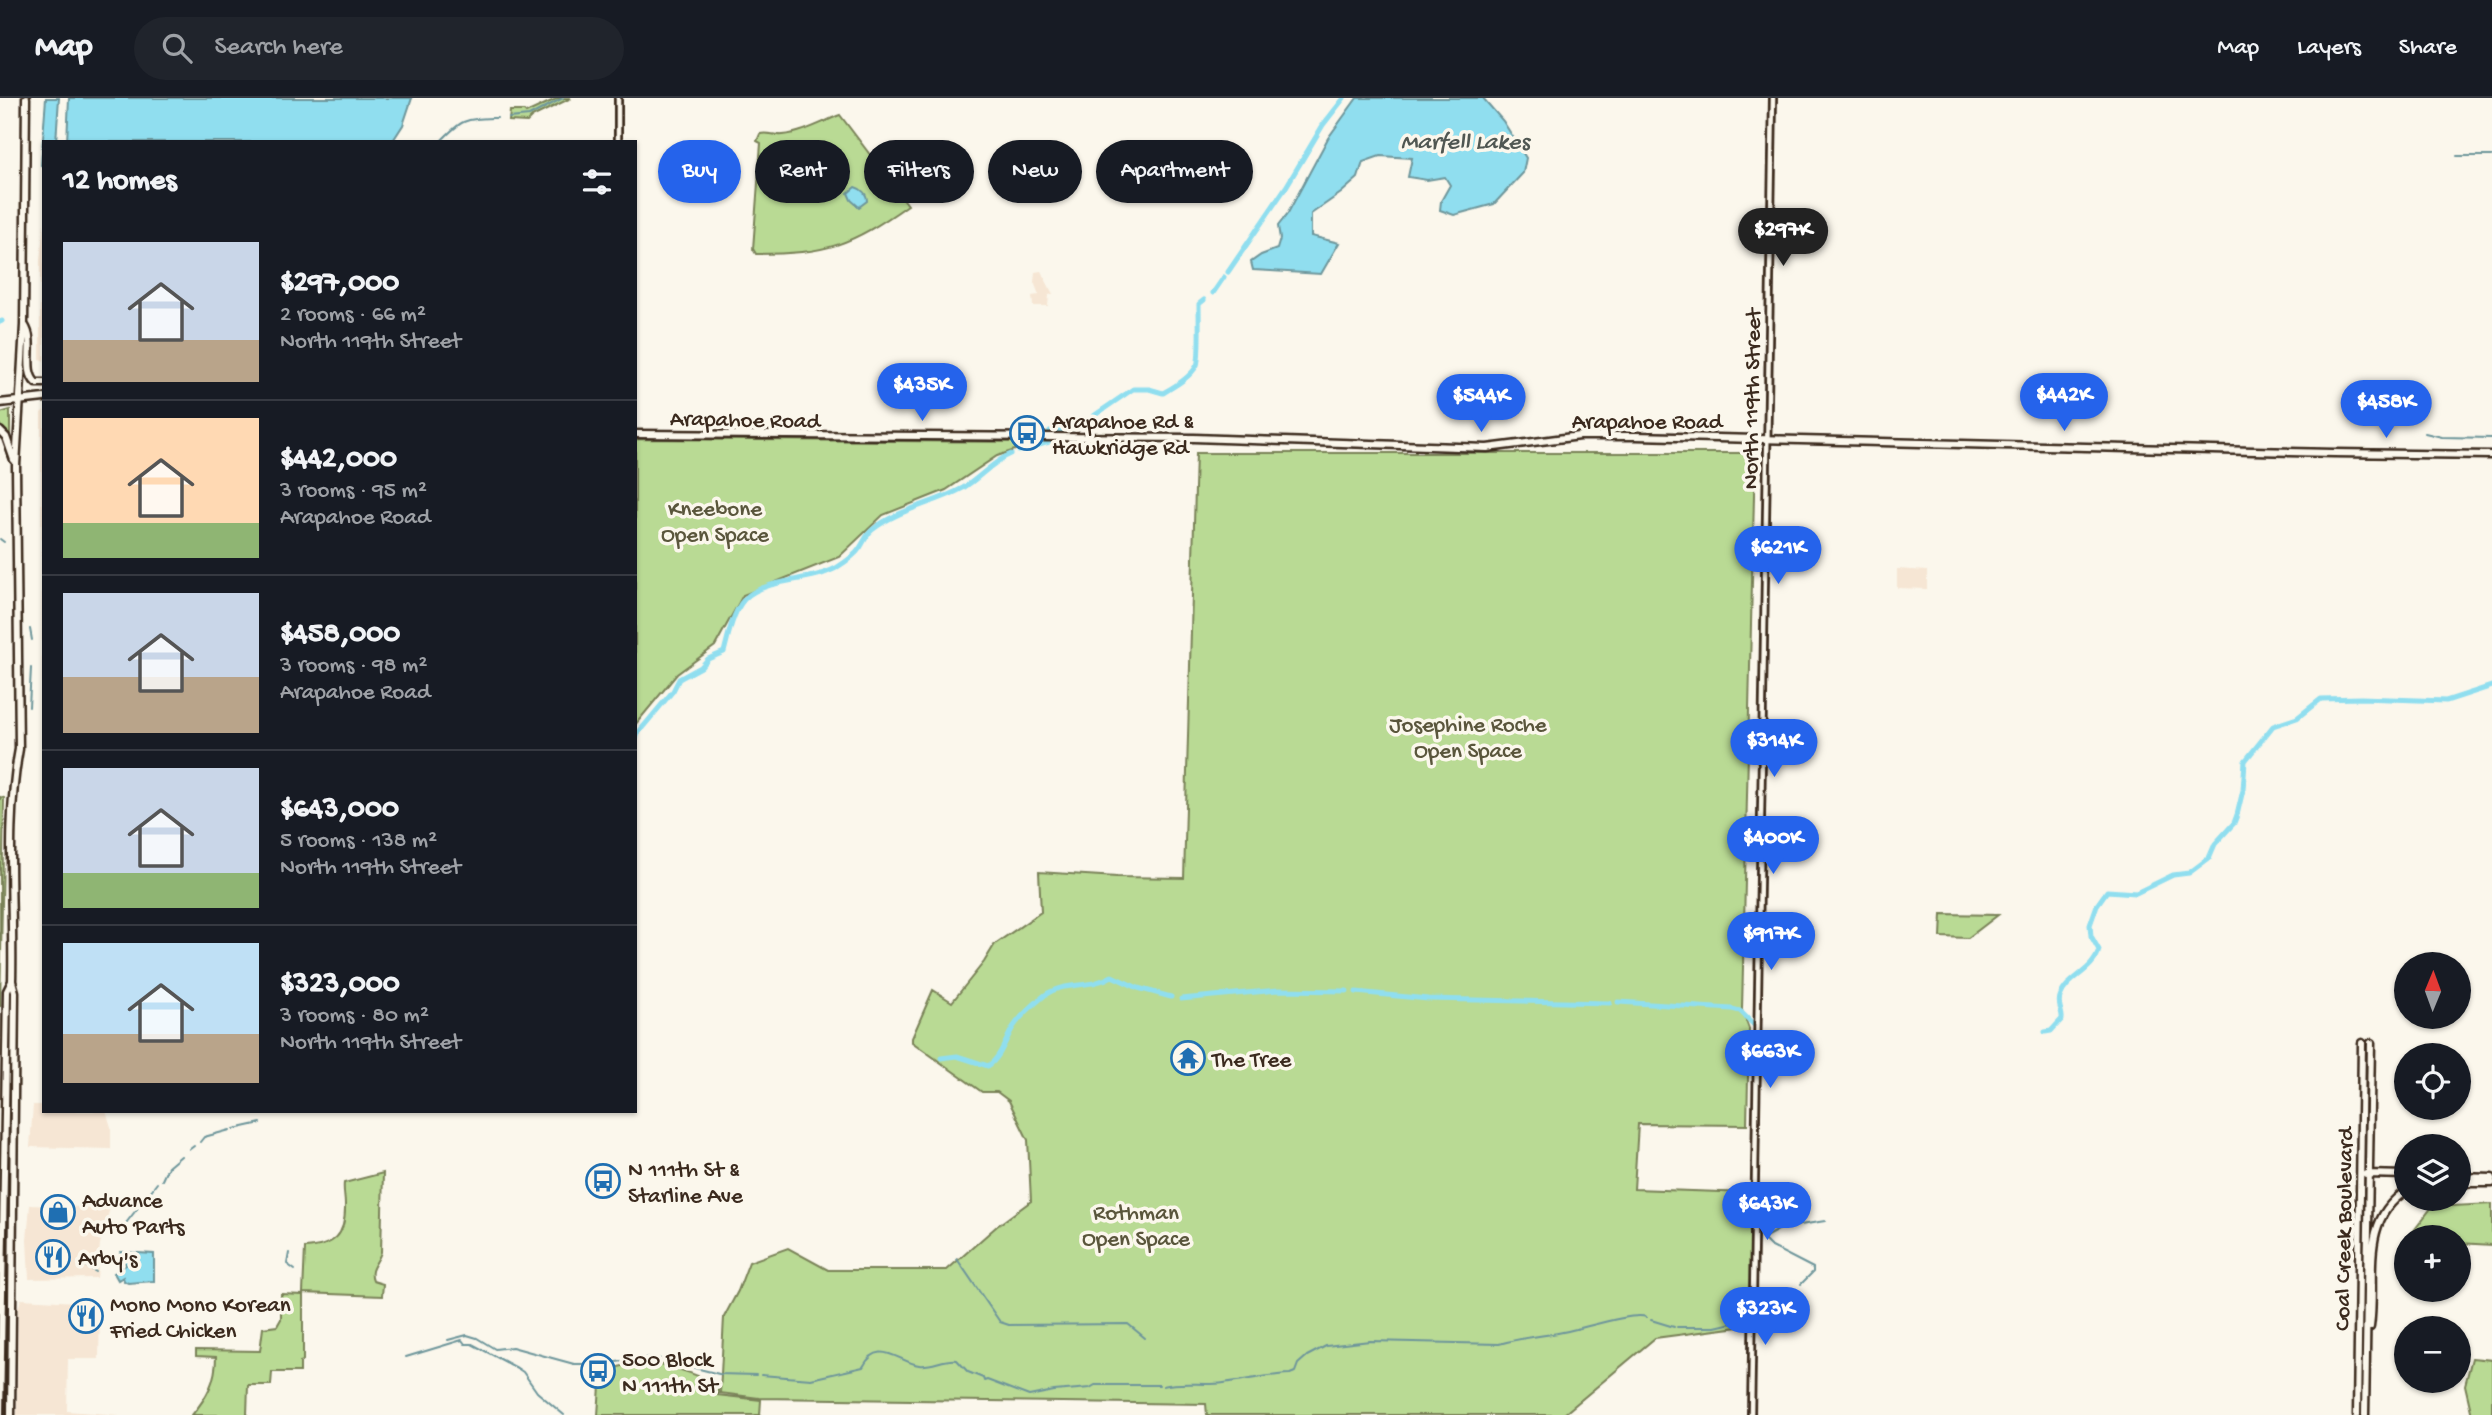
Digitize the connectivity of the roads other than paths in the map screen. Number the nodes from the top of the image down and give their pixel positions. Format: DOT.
graph roads {
  1 [pos="26,98"];
  2 [pos="618,98"];
  3 [pos="1773,98"];
  4 [pos="618,140"];
  5 [pos="24,325"];
  6 [pos="42,383"];
  7 [pos="42,398"];
  8 [pos="20,401"];
  9 [pos="0,403"];
  10 [pos="0,431"];
  11 [pos="637,434"];
  12 [pos="1767,438"];
  13 [pos="2492,455"];
  14 [pos="16,466"];
  15 [pos="12,981"];
  16 [pos="2362,1043"];
  17 [pos="2371,1044"];
  18 [pos="2365,1174"];
  19 [pos="2394,1175"];
  20 [pos="2471,1177"];
  21 [pos="2492,1178"];
  22 [pos="2471,1183"];
  23 [pos="2492,1184"];
  24 [pos="2394,1198"];
  25 [pos="2367,1353"];
  26 [pos="0,1415"];
  27 [pos="11,1415"];
  28 [pos="1751,1415"];
  29 [pos="2357,1415"];
  30 [pos="2365,1415"];
  1 -- 5 [label="main road"];
  2 -- 4 [label="street"];
  3 -- 12 [label="street, North 119th Street"];
  5 -- 6 [label="main road"];
  5 -- 8 [label="main road"];
  7 -- 8 [label="main road"];
  8 -- 9 [label="main road"];
  8 -- 14 [label="main road"];
  10 -- 14 [label="main road"];
  11 -- 12 [label="main road, Arapahoe Road"];
  12 -- 13 [label="main road, Arapahoe Road"];
  12 -- 28 [label="street, North 119th Street"];
  14 -- 15 [label="main road"];
  15 -- 26 [label="main road"];
  15 -- 27 [label="main road"];
  16 -- 18 [label="main road, Coal Creek Boulevard"];
  17 -- 18 [label="main road, Coal Creek Boulevard"];
  18 -- 19 [label="main road"];
  18 -- 25 [label="main road, Coal Creek Boulevard"];
  18 -- 29 [label="main road, Coal Creek Boulevard"];
  20 -- 21 [label="main road"];
  22 -- 23 [label="main road"];
  24 -- 25 [label="main road"];
  25 -- 30 [label="main road, Coal Creek Boulevard"];
}
